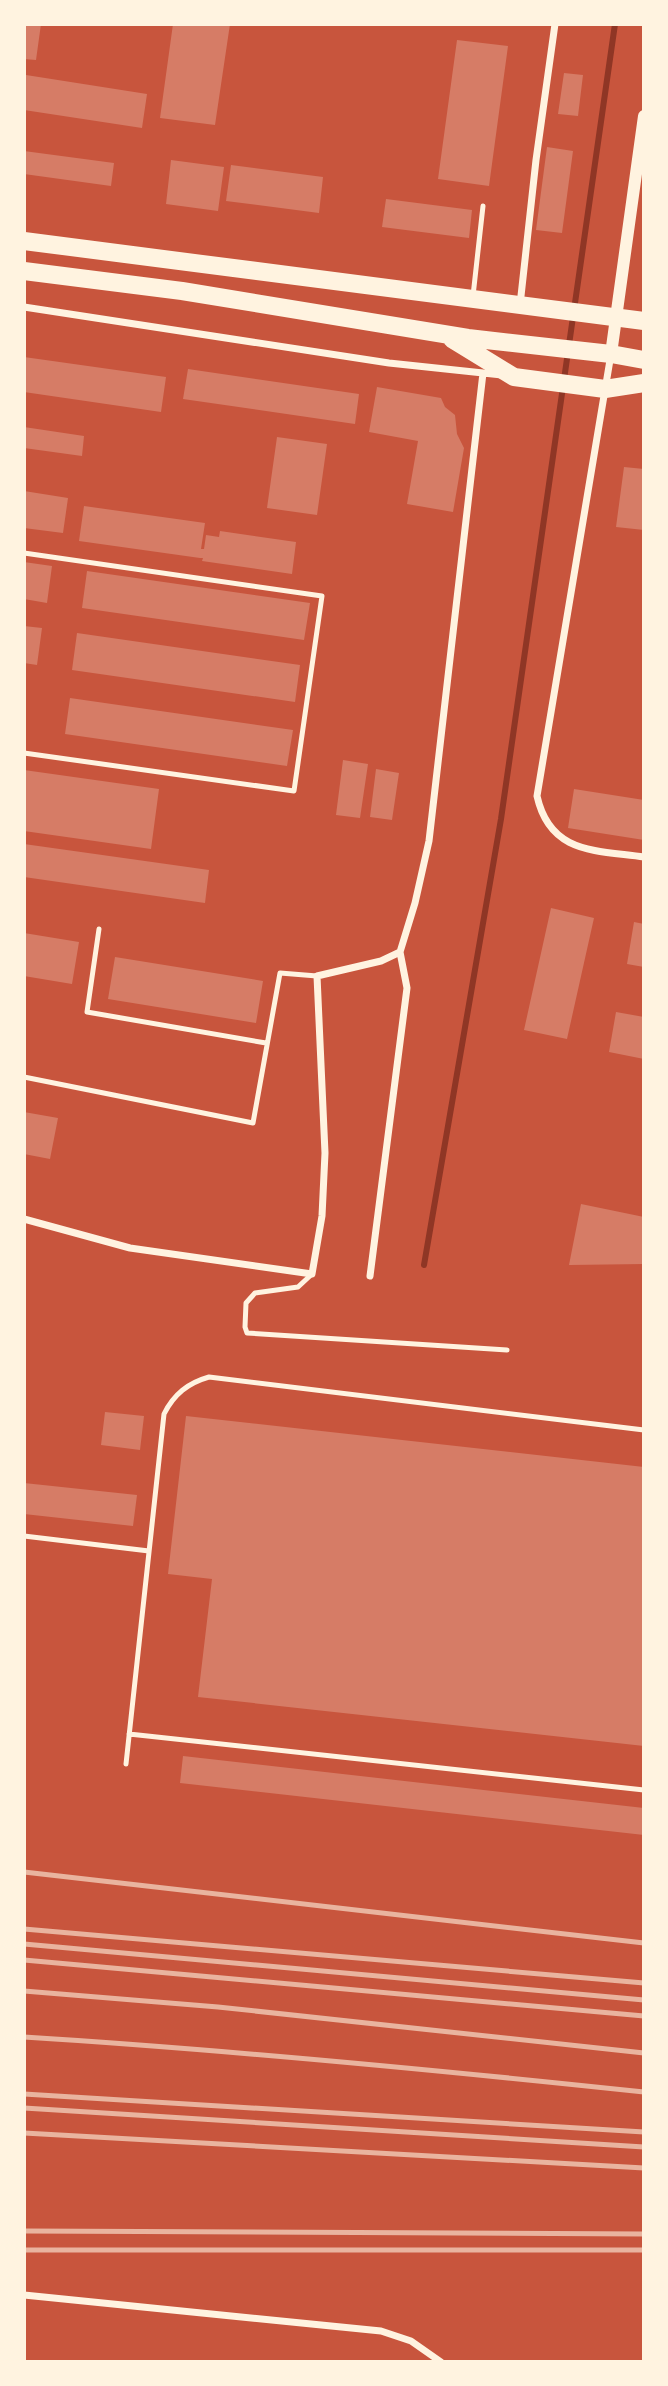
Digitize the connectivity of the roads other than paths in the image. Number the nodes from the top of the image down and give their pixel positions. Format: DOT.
graph roads {
  1 [pos="555,24"];
  2 [pos="643,116"];
  3 [pos="483,206"];
  4 [pos="24,241"];
  5 [pos="24,271"];
  6 [pos="472,299"];
  7 [pos="520,306"];
  8 [pos="24,307"];
  9 [pos="608,317"];
  10 [pos="643,321"];
  11 [pos="443,334"];
  12 [pos="604,353"];
  13 [pos="643,360"];
  14 [pos="483,373"];
  15 [pos="514,377"];
  16 [pos="643,383"];
  17 [pos="605,389"];
  18 [pos="24,553"];
  19 [pos="24,752"];
  20 [pos="643,857"];
  21 [pos="99,929"];
  22 [pos="400,952"];
  23 [pos="317,976"];
  24 [pos="266,1043"];
  25 [pos="24,1077"];
  26 [pos="24,1219"];
  27 [pos="312,1274"];
  28 [pos="370,1276"];
  29 [pos="507,1350"];
  30 [pos="643,1430"];
  31 [pos="24,1536"];
  32 [pos="149,1551"];
  33 [pos="129,1734"];
  34 [pos="126,1764"];
  35 [pos="643,1790"];
  36 [pos="24,2295"];
  37 [pos="441,2361"];
  1 -- 7 [label="street"];
  2 -- 9 [label="street"];
  3 -- 6 [label="lane"];
  4 -- 6 [label="main road"];
  5 -- 11 [label="main road"];
  6 -- 7 [label="main road"];
  7 -- 9 [label="main road"];
  8 -- 14 [label="street"];
  9 -- 10 [label="main road"];
  9 -- 12 [label="street"];
  11 -- 12 [label="main road"];
  11 -- 15 [label="main road"];
  12 -- 13 [label="main road"];
  12 -- 17 [label="street"];
  14 -- 15 [label="street"];
  14 -- 22 [label="street"];
  15 -- 17 [label="main road"];
  16 -- 17 [label="main road"];
  17 -- 20 [label="street"];
  18 -- 19 [label="lane"];
  21 -- 24 [label="lane"];
  22 -- 23 [label="street"];
  22 -- 28 [label="street"];
  23 -- 24 [label="lane"];
  23 -- 27 [label="street"];
  24 -- 25 [label="lane"];
  26 -- 27 [label="street"];
  27 -- 29 [label="lane"];
  30 -- 32 [label="lane"];
  31 -- 32 [label="lane"];
  32 -- 33 [label="lane"];
  33 -- 34 [label="lane"];
  33 -- 35 [label="lane"];
  36 -- 37 [label="street"];
}
